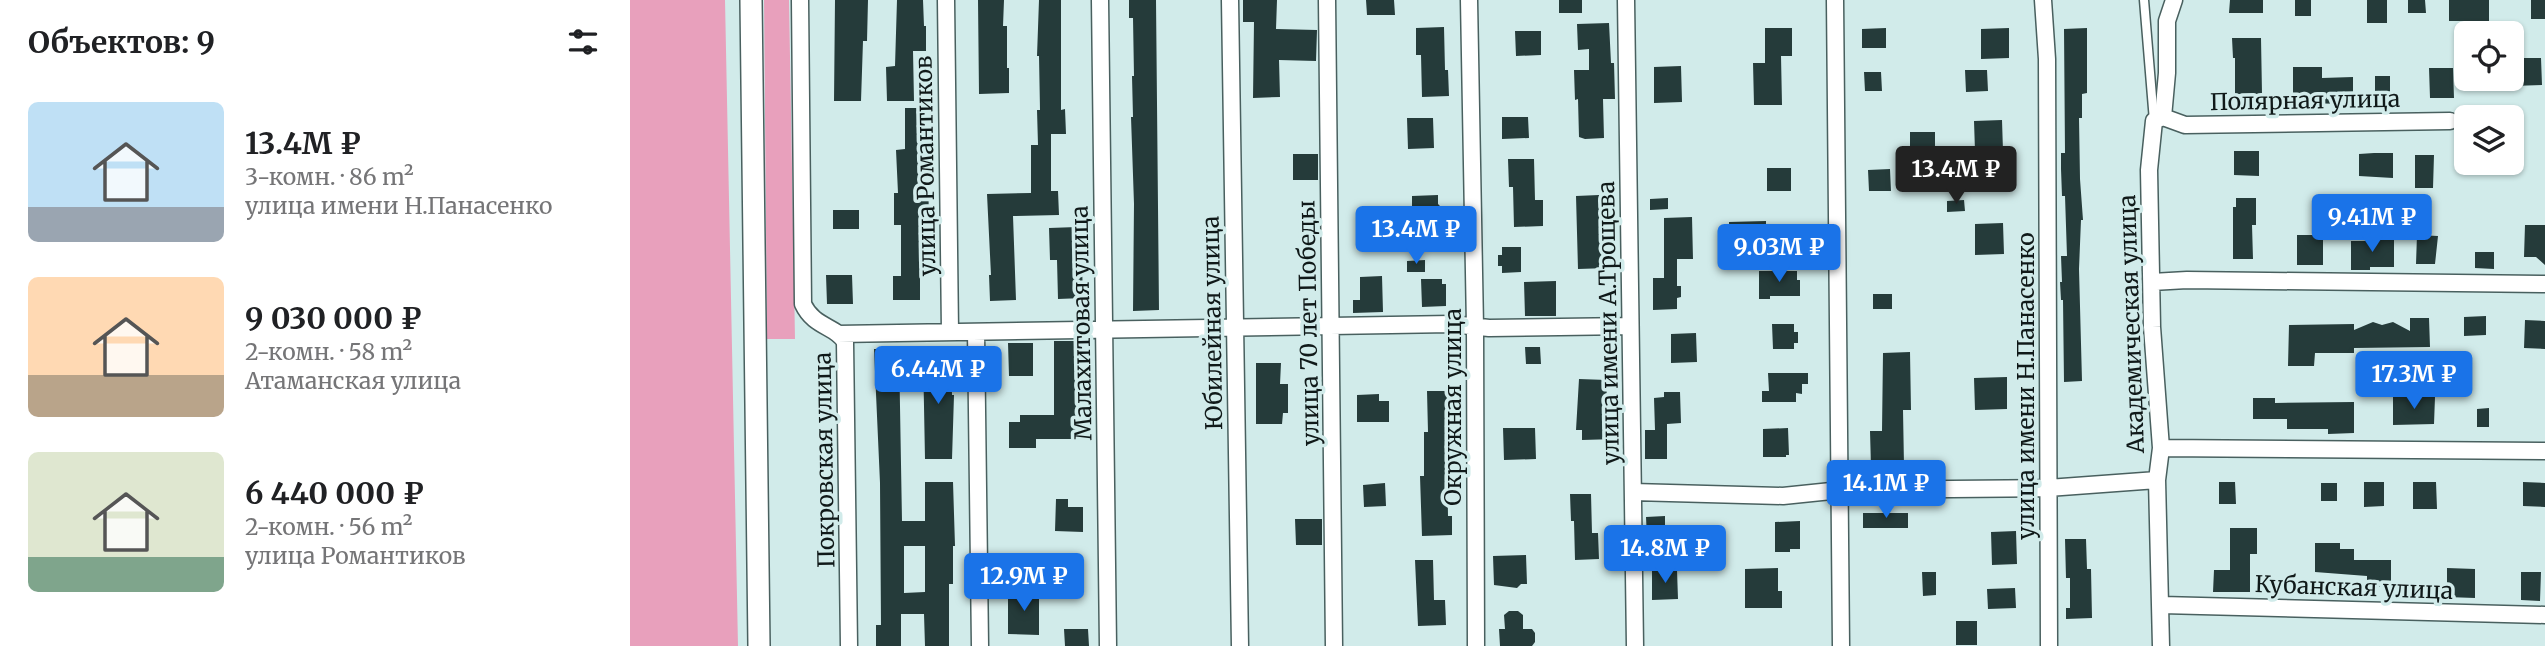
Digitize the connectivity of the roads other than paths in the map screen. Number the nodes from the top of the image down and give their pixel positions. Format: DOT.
graph roads {
  1 [pos="751,0"];
  2 [pos="800,0"];
  3 [pos="946,0"];
  4 [pos="1100,0"];
  5 [pos="1230,0"];
  6 [pos="1327,0"];
  7 [pos="1469,0"];
  8 [pos="1626,0"];
  9 [pos="1835,0"];
  10 [pos="2043,0"];
  11 [pos="2144,0"];
  12 [pos="2174,0"];
  13 [pos="2158,119"];
  14 [pos="2449,121"];
  15 [pos="2152,282"];
  16 [pos="2545,284"];
  17 [pos="1331,326"];
  18 [pos="1630,326"];
  19 [pos="1475,327"];
  20 [pos="1235,328"];
  21 [pos="1104,330"];
  22 [pos="950,332"];
  23 [pos="976,332"];
  24 [pos="838,334"];
  25 [pos="2161,448"];
  26 [pos="2545,451"];
  27 [pos="2157,480"];
  28 [pos="2048,488"];
  29 [pos="1841,490"];
  30 [pos="1633,492"];
  31 [pos="2162,605"];
  32 [pos="2545,615"];
  33 [pos="759,646"];
  34 [pos="849,646"];
  35 [pos="980,646"];
  36 [pos="1108,646"];
  37 [pos="1240,646"];
  38 [pos="1334,646"];
  39 [pos="1476,646"];
  40 [pos="1635,646"];
  41 [pos="1841,646"];
  42 [pos="2049,646"];
  43 [pos="2161,646"];
  1 -- 33 [label="main road"];
  2 -- 24 [label="street, Покровская улица"];
  3 -- 22 [label="street, улица Романтиков"];
  4 -- 21 [label="street, Малахитовая улица"];
  5 -- 20 [label="street, Юбилейная улица"];
  6 -- 17 [label="street, улица 70 лет Победы"];
  7 -- 19 [label="street, Окружная улица"];
  8 -- 18 [label="street, улица имени А.Трощева"];
  9 -- 29 [label="street"];
  10 -- 28 [label="street, улица имени Н.Панасенко"];
  11 -- 13 [label="lane, Академическая улица"];
  12 -- 13 [label="street, Академическая улица"];
  13 -- 14 [label="street, Полярная улица"];
  13 -- 15 [label="street, Академическая улица"];
  15 -- 16 [label="street"];
  15 -- 25 [label="street, Академическая улица"];
  17 -- 19 [label="street"];
  17 -- 20 [label="street"];
  17 -- 38 [label="street, улица 70 лет Победы"];
  18 -- 19 [label="street"];
  18 -- 30 [label="street, улица имени А.Трощева"];
  19 -- 39 [label="street, Окружная улица"];
  20 -- 21 [label="street"];
  20 -- 37 [label="street, Юбилейная улица"];
  21 -- 23 [label="street"];
  21 -- 36 [label="street, Малахитовая улица"];
  22 -- 23 [label="street"];
  22 -- 24 [label="street"];
  23 -- 35 [label="street"];
  24 -- 34 [label="street, Покровская улица"];
  25 -- 26 [label="street"];
  25 -- 27 [label="street, Академическая улица"];
  27 -- 28 [label="street"];
  27 -- 31 [label="street, Академическая улица"];
  28 -- 29 [label="street"];
  28 -- 42 [label="street, улица имени Н.Панасенко"];
  29 -- 30 [label="street"];
  29 -- 41 [label="street"];
  30 -- 40 [label="street, улица имени А.Трощева"];
  31 -- 32 [label="street, Кубанская улица"];
  31 -- 43 [label="street, Академическая улица"];
}
